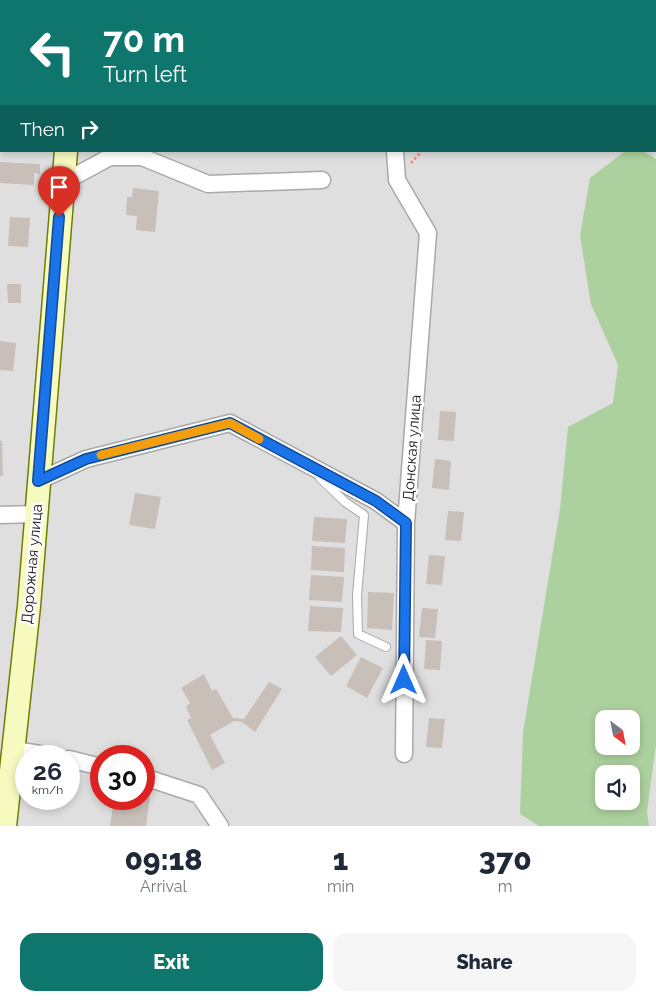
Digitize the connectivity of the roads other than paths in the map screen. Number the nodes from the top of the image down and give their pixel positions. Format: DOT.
graph roads {
  1 [pos="66,152"];
  2 [pos="395,152"];
  3 [pos="62,180"];
  4 [pos="322,180"];
  5 [pos="304,463"];
  6 [pos="38,481"];
  7 [pos="36,514"];
  8 [pos="0,515"];
  9 [pos="406,523"];
  10 [pos="386,647"];
  11 [pos="15,745"];
  12 [pos="15,750"];
  13 [pos="404,754"];
  14 [pos="155,780"];
  15 [pos="5,826"];
  16 [pos="220,826"];
  1 -- 3 [label="street, Дорожная улица"];
  2 -- 9 [label="street, Донская улица"];
  3 -- 4 [label="street"];
  3 -- 6 [label="street, Дорожная улица"];
  5 -- 6 [label="street"];
  5 -- 9 [label="street"];
  5 -- 10 [label="lane"];
  6 -- 7 [label="street, Дорожная улица"];
  7 -- 8 [label="street"];
  7 -- 11 [label="street, Дорожная улица"];
  9 -- 13 [label="street, Донская улица"];
  12 -- 15 [label="street, Дорожная улица"];
  14 -- 16 [label="street"];
}
